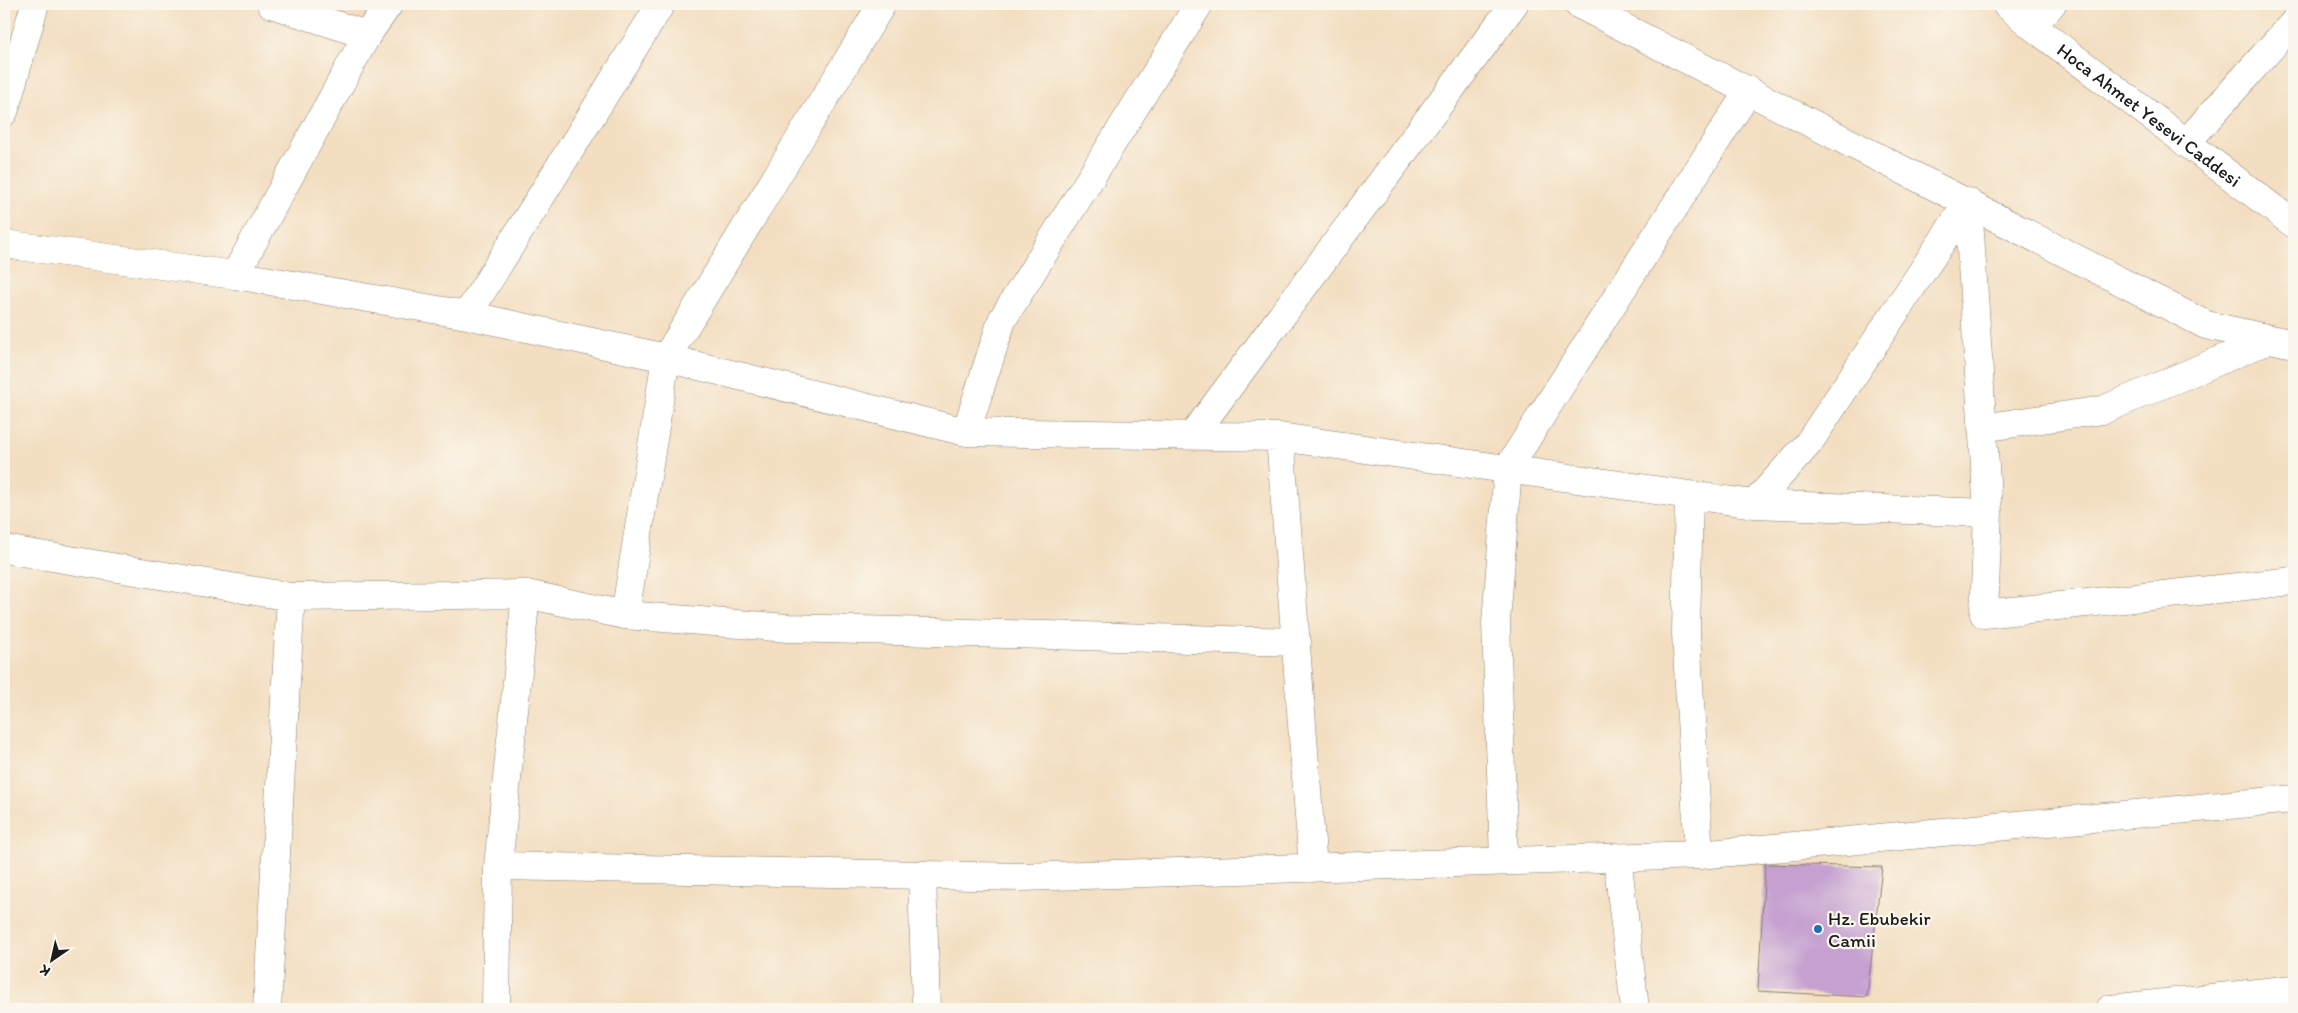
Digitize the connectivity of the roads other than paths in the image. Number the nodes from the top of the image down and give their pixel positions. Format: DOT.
graph roads {
  1 [pos="36,4"];
  2 [pos="271,4"];
  3 [pos="389,4"];
  4 [pos="661,4"];
  5 [pos="882,4"];
  6 [pos="1199,4"];
  7 [pos="1514,4"];
  8 [pos="1578,4"];
  9 [pos="2006,4"];
  10 [pos="2052,4"];
  11 [pos="2294,22"];
  12 [pos="2032,26"];
  13 [pos="367,35"];
  14 [pos="1749,90"];
  15 [pos="4,112"];
  16 [pos="2186,143"];
  17 [pos="1968,202"];
  18 [pos="2294,224"];
  19 [pos="4,244"];
  20 [pos="235,275"];
  21 [pos="467,315"];
  22 [pos="2282,342"];
  23 [pos="666,358"];
  24 [pos="1982,428"];
  25 [pos="966,432"];
  26 [pos="1193,435"];
  27 [pos="1280,437"];
  28 [pos="1508,468"];
  29 [pos="1690,495"];
  30 [pos="1754,504"];
  31 [pos="1988,513"];
  32 [pos="4,549"];
  33 [pos="2294,581"];
  34 [pos="526,594"];
  35 [pos="290,596"];
  36 [pos="625,616"];
  37 [pos="1297,642"];
  38 [pos="2294,799"];
  39 [pos="1699,855"];
  40 [pos="1617,857"];
  41 [pos="1504,861"];
  42 [pos="498,866"];
  43 [pos="1313,868"];
  44 [pos="922,875"];
  45 [pos="2294,989"];
  46 [pos="2193,1005"];
  47 [pos="267,1009"];
  48 [pos="496,1009"];
  49 [pos="926,1009"];
  50 [pos="1635,1009"];
  51 [pos="2110,1009"];
  1 -- 15 [label="street"];
  2 -- 13 [label="street"];
  3 -- 13 [label="street"];
  4 -- 21 [label="street"];
  5 -- 23 [label="street"];
  6 -- 25 [label="street"];
  7 -- 26 [label="street"];
  8 -- 14 [label="street"];
  9 -- 12 [label="street, Hoca Ahmet Yesevi Caddesi"];
  10 -- 12 [label="street"];
  11 -- 16 [label="street"];
  12 -- 16 [label="street, Hoca Ahmet Yesevi Caddesi"];
  13 -- 20 [label="street"];
  14 -- 17 [label="street"];
  14 -- 28 [label="street"];
  16 -- 18 [label="street, Hoca Ahmet Yesevi Caddesi"];
  17 -- 22 [label="street"];
  17 -- 24 [label="street"];
  17 -- 30 [label="street"];
  19 -- 20 [label="street"];
  20 -- 21 [label="street"];
  21 -- 23 [label="street"];
  22 -- 24 [label="street"];
  23 -- 25 [label="street"];
  23 -- 36 [label="street"];
  24 -- 31 [label="street"];
  25 -- 26 [label="street"];
  26 -- 27 [label="street"];
  27 -- 28 [label="street"];
  27 -- 37 [label="street"];
  28 -- 29 [label="street"];
  28 -- 41 [label="street"];
  29 -- 30 [label="street"];
  29 -- 39 [label="street"];
  30 -- 31 [label="street"];
  31 -- 33 [label="street"];
  32 -- 35 [label="street"];
  34 -- 35 [label="street"];
  34 -- 36 [label="street"];
  34 -- 42 [label="street"];
  35 -- 47 [label="street"];
  36 -- 37 [label="street"];
  37 -- 43 [label="street"];
  38 -- 39 [label="street"];
  39 -- 40 [label="street"];
  40 -- 41 [label="street"];
  40 -- 50 [label="street"];
  41 -- 43 [label="street"];
  42 -- 44 [label="street"];
  42 -- 48 [label="street"];
  43 -- 44 [label="street"];
  44 -- 49 [label="street"];
  45 -- 46 [label="street"];
  46 -- 51 [label="street"];
}
